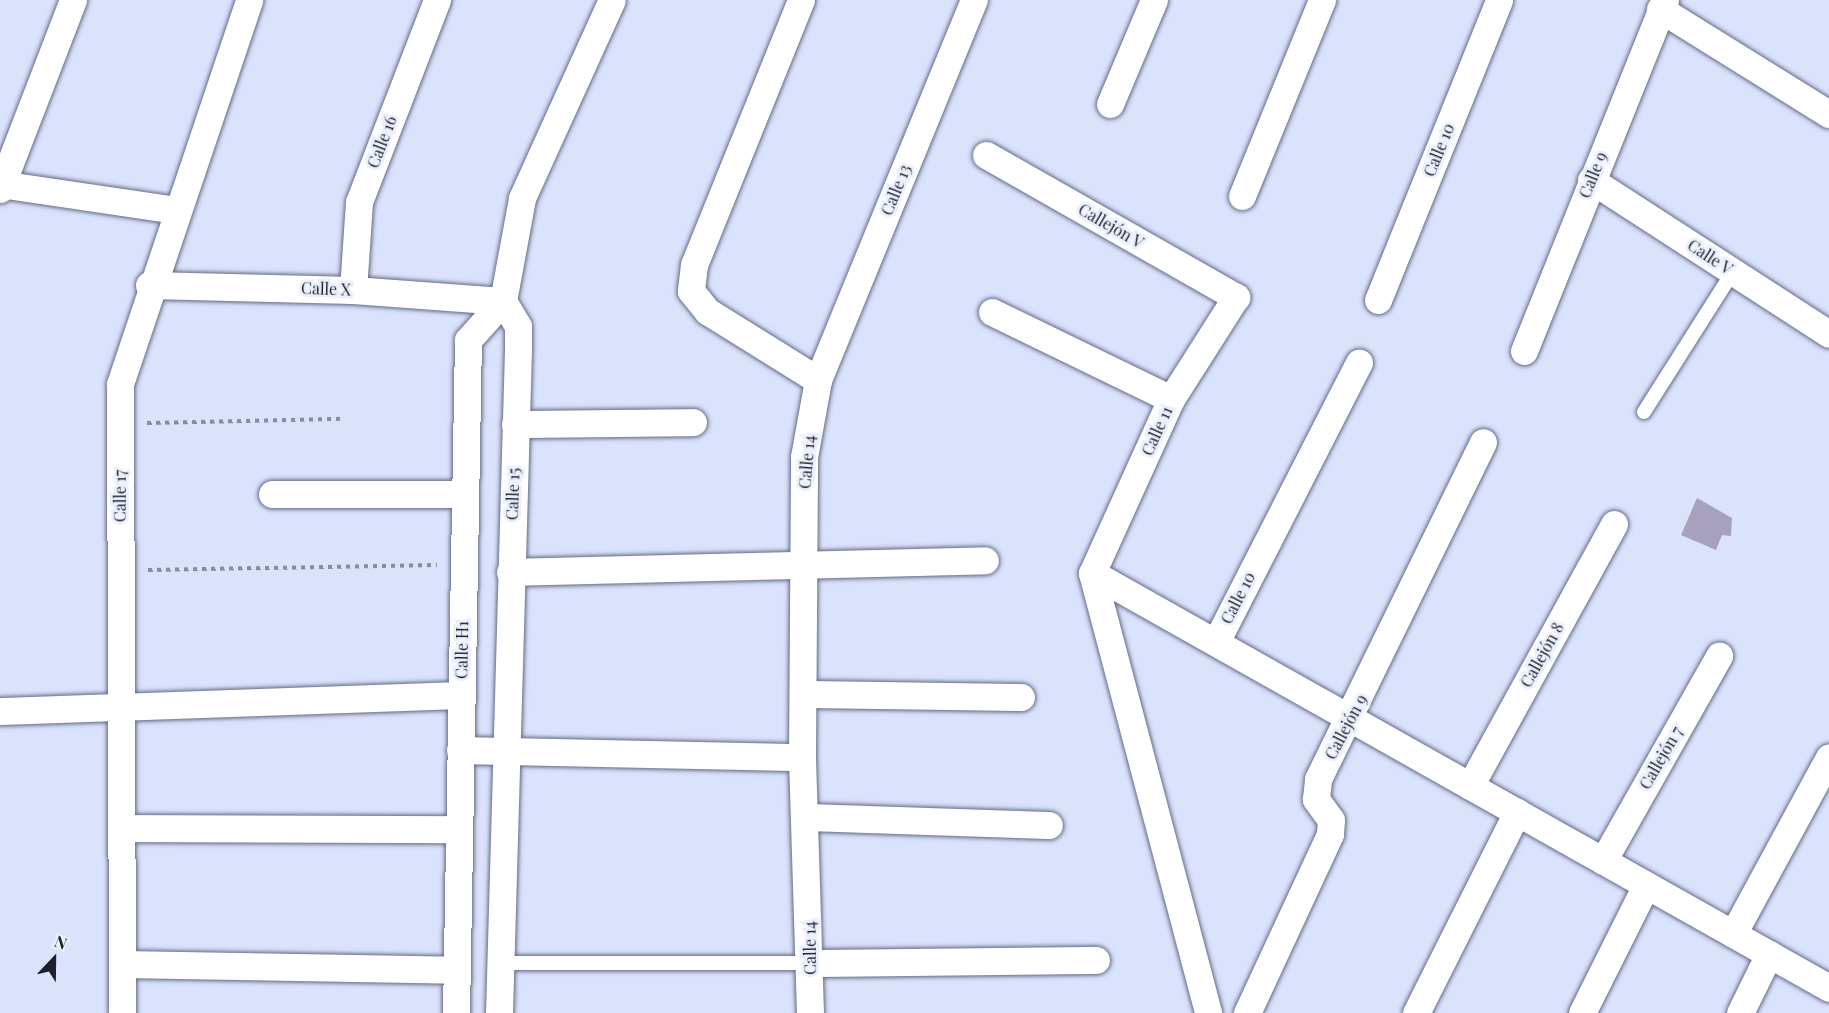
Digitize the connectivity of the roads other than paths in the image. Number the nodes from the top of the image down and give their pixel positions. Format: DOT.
graph roads {
  1 [pos="73,0"];
  2 [pos="249,0"];
  3 [pos="437,0"];
  4 [pos="612,0"];
  5 [pos="801,0"];
  6 [pos="974,0"];
  7 [pos="1154,0"];
  8 [pos="1322,0"];
  9 [pos="1499,0"];
  10 [pos="1663,4"];
  11 [pos="1110,105"];
  12 [pos="1829,114"];
  13 [pos="986,155"];
  14 [pos="1591,180"];
  15 [pos="0,184"];
  16 [pos="0,189"];
  17 [pos="1242,196"];
  18 [pos="177,210"];
  19 [pos="1733,272"];
  20 [pos="149,285"];
  21 [pos="353,290"];
  22 [pos="1236,297"];
  23 [pos="1378,300"];
  24 [pos="503,301"];
  25 [pos="992,312"];
  26 [pos="1829,334"];
  27 [pos="1524,351"];
  28 [pos="1359,362"];
  29 [pos="818,380"];
  30 [pos="1172,399"];
  31 [pos="1644,412"];
  32 [pos="693,422"];
  33 [pos="515,424"];
  34 [pos="1483,442"];
  35 [pos="272,494"];
  36 [pos="465,494"];
  37 [pos="1614,524"];
  38 [pos="985,560"];
  39 [pos="804,562"];
  40 [pos="510,572"];
  41 [pos="1092,573"];
  42 [pos="1216,642"];
  43 [pos="1719,656"];
  44 [pos="805,694"];
  45 [pos="461,695"];
  46 [pos="1021,697"];
  47 [pos="120,707"];
  48 [pos="0,711"];
  49 [pos="1351,719"];
  50 [pos="505,749"];
  51 [pos="460,750"];
  52 [pos="802,757"];
  53 [pos="1829,757"];
  54 [pos="1470,786"];
  55 [pos="1517,812"];
  56 [pos="806,817"];
  57 [pos="1049,825"];
  58 [pos="121,828"];
  59 [pos="458,829"];
  60 [pos="1603,861"];
  61 [pos="1646,885"];
  62 [pos="1733,934"];
  63 [pos="1769,954"];
  64 [pos="1096,960"];
  65 [pos="500,963"];
  66 [pos="811,963"];
  67 [pos="122,964"];
  68 [pos="455,970"];
  69 [pos="1829,988"];
  70 [pos="122,1013"];
  71 [pos="456,1013"];
  72 [pos="500,1013"];
  73 [pos="810,1013"];
  74 [pos="1208,1013"];
  75 [pos="1247,1013"];
  76 [pos="1416,1013"];
  77 [pos="1582,1013"];
  78 [pos="1740,1013"];
  1 -- 15 [label="street"];
  2 -- 18 [label="street, Calle 17"];
  3 -- 21 [label="street, Calle 16"];
  4 -- 24 [label="street"];
  5 -- 29 [label="street"];
  6 -- 29 [label="street, Calle 13"];
  7 -- 11 [label="street"];
  8 -- 17 [label="street"];
  9 -- 23 [label="street, Calle 10"];
  10 -- 12 [label="street"];
  10 -- 14 [label="street, Calle 9"];
  13 -- 22 [label="street, Callejón V"];
  14 -- 19 [label="street, Calle V"];
  14 -- 27 [label="street, Calle 9"];
  15 -- 16 [label="street"];
  15 -- 18 [label="street"];
  18 -- 20 [label="street, Calle 17"];
  19 -- 26 [label="street, Calle V"];
  19 -- 31 [label="lane"];
  20 -- 21 [label="street, Calle X"];
  20 -- 47 [label="street, Calle 17"];
  21 -- 24 [label="street, Calle X"];
  22 -- 30 [label="street, Calle 11"];
  24 -- 33 [label="street, Calle 15"];
  24 -- 36 [label="street, Calle H1"];
  25 -- 30 [label="street"];
  28 -- 42 [label="street, Calle 10"];
  29 -- 39 [label="street, Calle 14"];
  30 -- 41 [label="street, Calle 11"];
  32 -- 33 [label="street"];
  33 -- 40 [label="street, Calle 15"];
  34 -- 49 [label="street, Callejón 9"];
  35 -- 36 [label="street"];
  36 -- 45 [label="street, Calle H1"];
  37 -- 54 [label="street, Callejón 8"];
  38 -- 39 [label="street"];
  39 -- 40 [label="street"];
  39 -- 44 [label="street, Calle 14"];
  40 -- 50 [label="street, Calle 15"];
  41 -- 42 [label="street"];
  41 -- 74 [label="street"];
  42 -- 49 [label="street"];
  43 -- 60 [label="street, Callejón 7"];
  44 -- 46 [label="street"];
  44 -- 52 [label="street, Calle 14"];
  45 -- 47 [label="street"];
  45 -- 51 [label="street, Calle H1"];
  47 -- 48 [label="street"];
  47 -- 58 [label="street, Calle 17"];
  49 -- 54 [label="street"];
  49 -- 75 [label="street, Callejón 9"];
  50 -- 51 [label="street"];
  50 -- 52 [label="street"];
  50 -- 65 [label="street, Calle 15"];
  51 -- 59 [label="street, Calle H1"];
  52 -- 56 [label="street, Calle 14"];
  53 -- 62 [label="street"];
  54 -- 55 [label="street"];
  55 -- 60 [label="street"];
  55 -- 76 [label="street"];
  56 -- 57 [label="street"];
  56 -- 66 [label="street, Calle 14"];
  58 -- 59 [label="street"];
  58 -- 67 [label="street, Calle 17"];
  59 -- 68 [label="street, Calle H1"];
  60 -- 61 [label="street"];
  61 -- 62 [label="street"];
  61 -- 77 [label="street"];
  62 -- 63 [label="street"];
  63 -- 69 [label="street"];
  63 -- 78 [label="street"];
  64 -- 66 [label="street"];
  65 -- 66 [label="lane"];
  65 -- 72 [label="street, Calle 15"];
  66 -- 73 [label="street, Calle 14"];
  67 -- 68 [label="street"];
  67 -- 70 [label="street, Calle 17"];
  68 -- 71 [label="street, Calle H1"];
}
